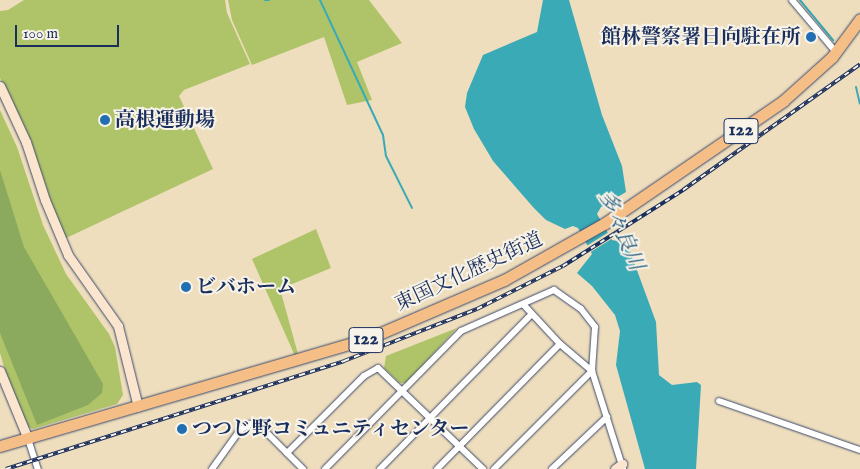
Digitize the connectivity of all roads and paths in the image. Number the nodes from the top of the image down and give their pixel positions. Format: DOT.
graph roads {
  1 [pos="792,0"];
  2 [pos="860,19"];
  3 [pos="836,52"];
  4 [pos="0,86"];
  5 [pos="523,304"];
  6 [pos="531,315"];
  7 [pos="560,344"];
  8 [pos="0,371"];
  9 [pos="592,371"];
  10 [pos="403,390"];
  11 [pos="719,401"];
  12 [pos="138,407"];
  13 [pos="431,417"];
  14 [pos="607,417"];
  15 [pos="28,439"];
  16 [pos="0,446"];
  17 [pos="460,446"];
  18 [pos="860,450"];
  19 [pos="287,452"];
  20 [pos="620,467"];
  21 [pos="38,469"];
  22 [pos="212,469"];
  23 [pos="303,469"];
  24 [pos="325,469"];
  25 [pos="380,469"];
  26 [pos="437,469"];
  27 [pos="483,469"];
  28 [pos="494,469"];
  29 [pos="552,469"];
  1 -- 3 [label="street"];
  2 -- 3 [label="highway, 東国文化歴史街道 / 122"];
  3 -- 12 [label="highway, 東国文化歴史街道 / 122"];
  4 -- 12 [label="street"];
  5 -- 6 [label="street"];
  5 -- 9 [label="street"];
  5 -- 10 [label="street"];
  6 -- 7 [label="street"];
  6 -- 13 [label="street"];
  7 -- 9 [label="street"];
  7 -- 17 [label="street"];
  8 -- 15 [label="street"];
  9 -- 14 [label="street"];
  9 -- 28 [label="street"];
  10 -- 13 [label="street"];
  10 -- 19 [label="street"];
  10 -- 24 [label="street"];
  11 -- 18 [label="street"];
  12 -- 15 [label="highway, 東国文化歴史街道 / 122"];
  13 -- 17 [label="street"];
  13 -- 25 [label="street"];
  14 -- 20 [label="street"];
  14 -- 29 [label="street"];
  15 -- 16 [label="highway, 東国文化歴史街道 / 122"];
  15 -- 21 [label="street"];
  17 -- 26 [label="street"];
  17 -- 27 [label="street"];
  19 -- 22 [label="street"];
  19 -- 23 [label="street"];
}
